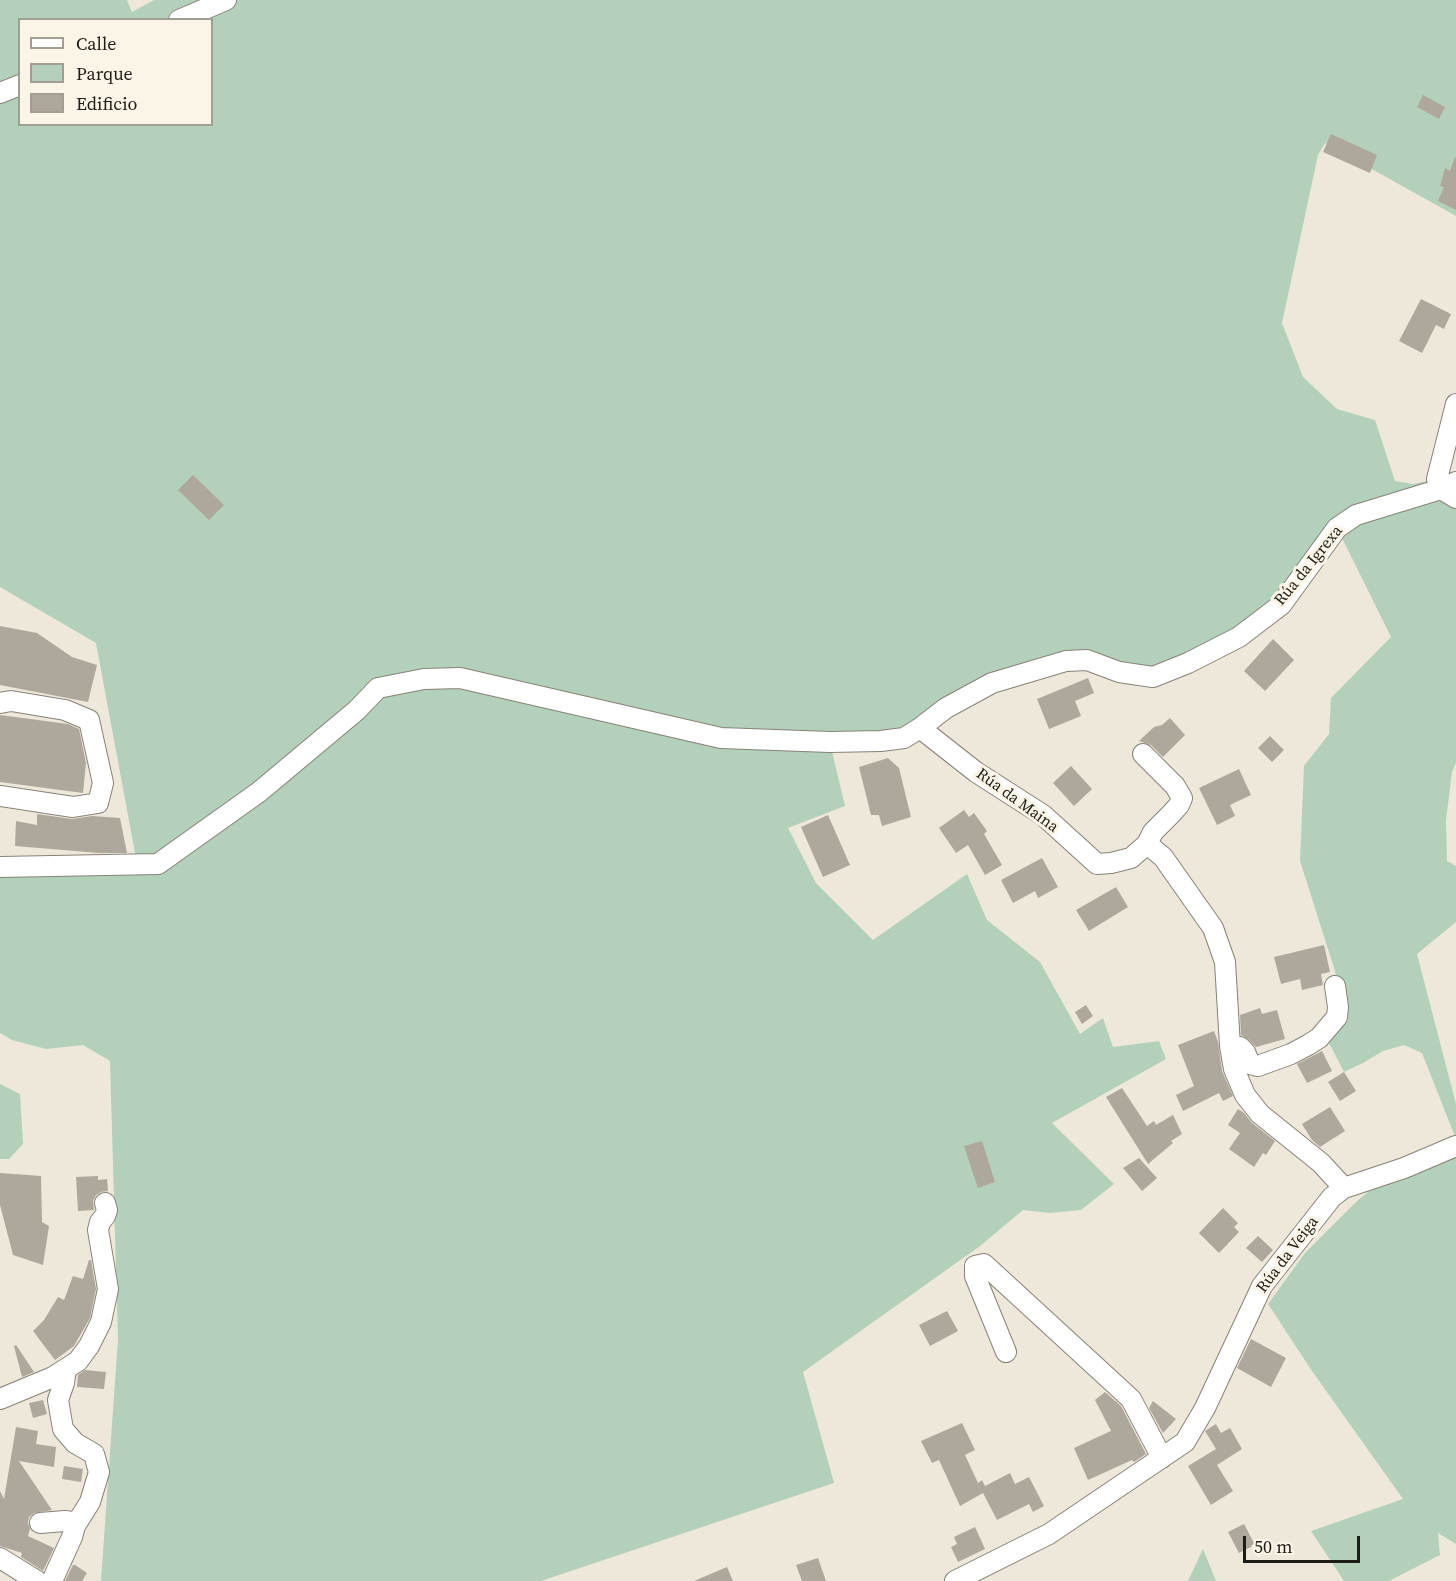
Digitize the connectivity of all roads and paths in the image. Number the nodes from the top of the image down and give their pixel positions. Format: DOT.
graph roads {
  1 [pos="226,0"];
  2 [pos="184,18"];
  3 [pos="18,86"];
  4 [pos="0,93"];
  5 [pos="1456,405"];
  6 [pos="1451,490"];
  7 [pos="0,703"];
  8 [pos="920,728"];
  9 [pos="1143,754"];
  10 [pos="0,796"];
  11 [pos="1147,844"];
  12 [pos="0,867"];
  13 [pos="1335,986"];
  14 [pos="1230,1046"];
  15 [pos="1456,1146"];
  16 [pos="1344,1188"];
  17 [pos="105,1203"];
  18 [pos="1006,1352"];
  19 [pos="66,1369"];
  20 [pos="0,1399"];
  21 [pos="1162,1458"];
  22 [pos="40,1522"];
  23 [pos="75,1526"];
  24 [pos="0,1558"];
  25 [pos="37,1581"];
  26 [pos="52,1581"];
  27 [pos="955,1581"];
  1 -- 2 [label="street"];
  3 -- 4 [label="street"];
  5 -- 6 [label="street, Rúa da Igrexa"];
  6 -- 8 [label="street, Rúa da Igrexa"];
  7 -- 10 [label="street"];
  8 -- 11 [label="street, Rúa da Maina"];
  8 -- 12 [label="street, Rúa da Igrexa"];
  9 -- 11 [label="street, Rúa da Maina"];
  11 -- 14 [label="street"];
  13 -- 14 [label="street"];
  14 -- 16 [label="street"];
  15 -- 16 [label="street, Rúa da Veiga"];
  16 -- 21 [label="street, Rúa da Veiga"];
  17 -- 19 [label="street"];
  18 -- 21 [label="street"];
  19 -- 20 [label="street"];
  19 -- 23 [label="street"];
  21 -- 27 [label="street, Rúa da Veiga"];
  22 -- 23 [label="street"];
  23 -- 26 [label="street"];
  24 -- 25 [label="street"];
}
